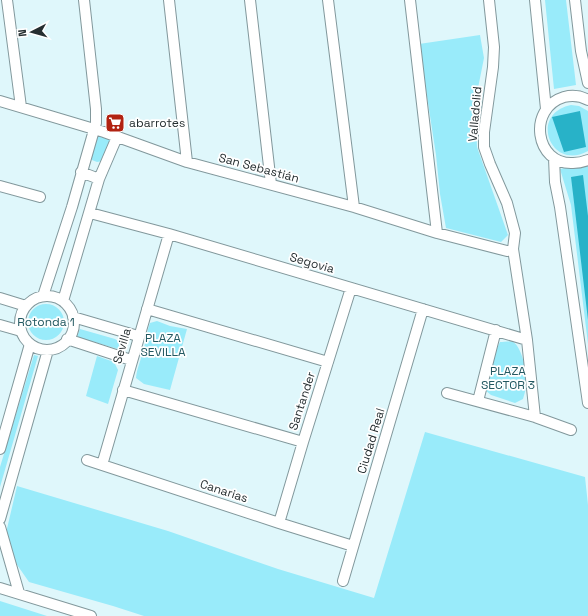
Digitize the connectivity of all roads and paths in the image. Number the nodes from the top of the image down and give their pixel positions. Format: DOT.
graph roads {
  1 [pos="7,0"];
  2 [pos="84,0"];
  3 [pos="169,0"];
  4 [pos="250,0"];
  5 [pos="328,0"];
  6 [pos="410,0"];
  7 [pos="490,0"];
  8 [pos="535,0"];
  9 [pos="575,0"];
  10 [pos="588,83"];
  11 [pos="588,100"];
  12 [pos="0,101"];
  13 [pos="21,107"];
  14 [pos="546,109"];
  15 [pos="94,129"];
  16 [pos="117,137"];
  17 [pos="554,158"];
  18 [pos="588,160"];
  19 [pos="187,162"];
  20 [pos="81,172"];
  21 [pos="100,179"];
  22 [pos="271,184"];
  23 [pos="0,186"];
  24 [pos="40,197"];
  25 [pos="354,207"];
  26 [pos="90,213"];
  27 [pos="438,233"];
  28 [pos="169,234"];
  29 [pos="513,249"];
  30 [pos="351,288"];
  31 [pos="43,296"];
  32 [pos="0,298"];
  33 [pos="63,301"];
  34 [pos="26,306"];
  35 [pos="423,309"];
  36 [pos="147,310"];
  37 [pos="73,317"];
  38 [pos="0,326"];
  39 [pos="496,330"];
  40 [pos="21,331"];
  41 [pos="138,336"];
  42 [pos="67,339"];
  43 [pos="527,340"];
  44 [pos="30,344"];
  45 [pos="48,350"];
  46 [pos="131,360"];
  47 [pos="328,362"];
  48 [pos="123,390"];
  49 [pos="447,393"];
  50 [pos="478,401"];
  51 [pos="588,403"];
  52 [pos="535,417"];
  53 [pos="571,430"];
  54 [pos="303,442"];
  55 [pos="0,449"];
  56 [pos="87,460"];
  57 [pos="102,464"];
  58 [pos="0,519"];
  59 [pos="279,523"];
  60 [pos="0,527"];
  61 [pos="353,546"];
  62 [pos="343,581"];
  63 [pos="0,588"];
  64 [pos="19,593"];
  65 [pos="91,616"];
  1 -- 13 [label="street"];
  2 -- 15 [label="street"];
  3 -- 19 [label="street"];
  4 -- 22 [label="street"];
  5 -- 25 [label="street"];
  6 -- 27 [label="street"];
  7 -- 29 [label="street, Valladolid"];
  8 -- 14 [label="street"];
  9 -- 10 [label="street"];
  11 -- 14 [label="street"];
  12 -- 13 [label="street, San Sebastián"];
  13 -- 15 [label="street, San Sebastián"];
  14 -- 17 [label="street"];
  15 -- 16 [label="street, San Sebastián"];
  15 -- 20 [label="street"];
  16 -- 19 [label="street, San Sebastián"];
  16 -- 21 [label="street"];
  17 -- 18 [label="street"];
  17 -- 51 [label="street"];
  19 -- 22 [label="street, San Sebastián"];
  20 -- 21 [label="street"];
  20 -- 31 [label="street"];
  21 -- 26 [label="street"];
  22 -- 25 [label="street, San Sebastián"];
  23 -- 24 [label="street"];
  25 -- 27 [label="street, San Sebastián"];
  26 -- 28 [label="street, Segovia"];
  26 -- 33 [label="street"];
  27 -- 29 [label="street, San Sebastián"];
  28 -- 30 [label="street, Segovia"];
  28 -- 36 [label="street, Sevilla"];
  29 -- 43 [label="street, Valladolid"];
  30 -- 35 [label="street, Segovia"];
  30 -- 47 [label="street, Santander"];
  31 -- 33 [label="street"];
  31 -- 34 [label="street"];
  32 -- 34 [label="street"];
  33 -- 37 [label="street"];
  34 -- 40 [label="street"];
  35 -- 39 [label="street, Segovia"];
  35 -- 61 [label="street, Ciudad Real"];
  36 -- 41 [label="street, Sevilla"];
  36 -- 47 [label="street"];
  37 -- 41 [label="street"];
  37 -- 42 [label="street"];
  38 -- 40 [label="street"];
  39 -- 43 [label="street, Segovia"];
  39 -- 50 [label="street"];
  40 -- 44 [label="street"];
  41 -- 46 [label="street, Sevilla"];
  42 -- 45 [label="street"];
  42 -- 46 [label="street"];
  43 -- 52 [label="street, Valladolid"];
  44 -- 45 [label="street"];
  44 -- 55 [label="street"];
  45 -- 58 [label="street"];
  46 -- 48 [label="street, Sevilla"];
  47 -- 54 [label="street, Santander"];
  48 -- 54 [label="street"];
  48 -- 57 [label="street, Sevilla"];
  49 -- 50 [label="street"];
  50 -- 52 [label="street"];
  52 -- 53 [label="street"];
  54 -- 59 [label="street, Santander"];
  56 -- 57 [label="street, Canarias"];
  57 -- 59 [label="street, Canarias"];
  59 -- 61 [label="street, Canarias"];
  60 -- 64 [label="street"];
  61 -- 62 [label="street, Ciudad Real"];
  63 -- 64 [label="street"];
  64 -- 65 [label="street"];
}
